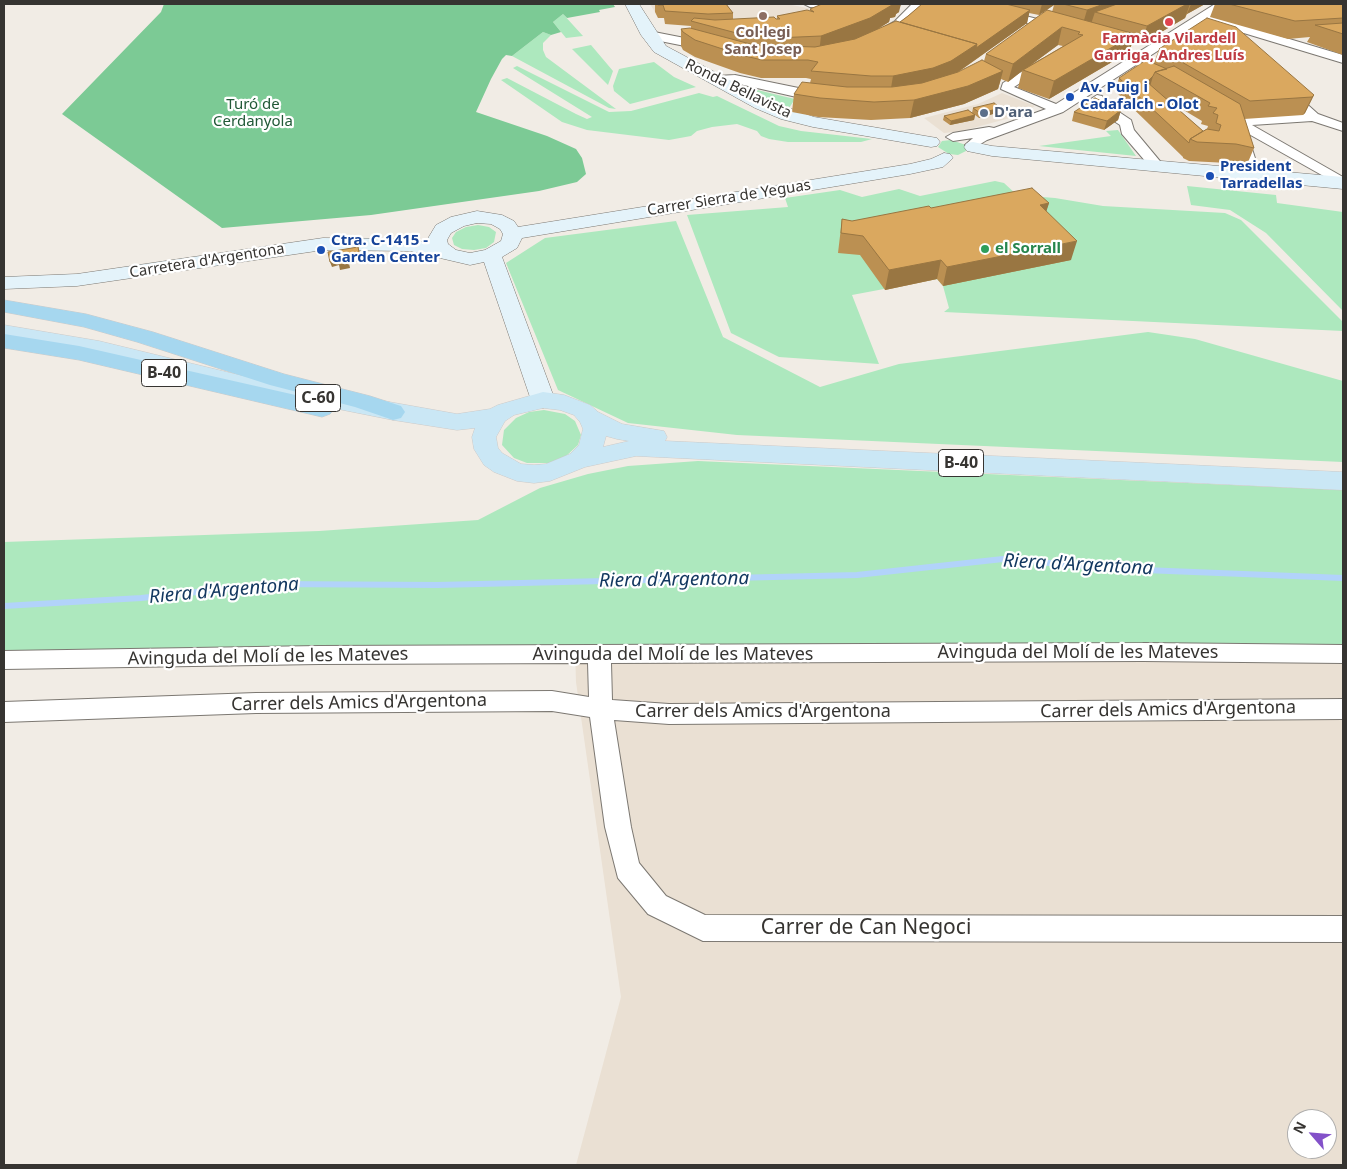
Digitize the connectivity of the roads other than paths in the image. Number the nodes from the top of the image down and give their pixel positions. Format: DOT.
graph roads {
  1 [pos="632,4"];
  2 [pos="810,4"];
  3 [pos="895,4"];
  4 [pos="918,4"];
  5 [pos="965,4"];
  6 [pos="1222,4"];
  7 [pos="827,5"];
  8 [pos="1050,13"];
  9 [pos="1177,14"];
  10 [pos="811,17"];
  11 [pos="1201,19"];
  12 [pos="1038,21"];
  13 [pos="680,29"];
  14 [pos="1185,29"];
  15 [pos="1026,30"];
  16 [pos="648,32"];
  17 [pos="1075,32"];
  18 [pos="1204,35"];
  19 [pos="1318,39"];
  20 [pos="1288,41"];
  21 [pos="867,42"];
  22 [pos="1249,43"];
  23 [pos="719,49"];
  24 [pos="1056,56"];
  25 [pos="1343,59"];
  26 [pos="717,80"];
  27 [pos="1278,85"];
  28 [pos="1086,92"];
  29 [pos="836,98"];
  30 [pos="1058,109"];
  31 [pos="1313,117"];
  32 [pos="1232,119"];
  33 [pos="1343,127"];
  34 [pos="1004,128"];
  35 [pos="953,137"];
  36 [pos="930,142"];
  37 [pos="962,152"];
  38 [pos="1016,152"];
  39 [pos="1069,158"];
  40 [pos="1157,166"];
  41 [pos="1253,174"];
  42 [pos="1343,183"];
  43 [pos="512,234"];
  44 [pos="441,243"];
  45 [pos="491,255"];
  46 [pos="4,283"];
  47 [pos="4,306"];
  48 [pos="4,332"];
  49 [pos="4,341"];
  50 [pos="4,347"];
  51 [pos="241,387"];
  52 [pos="543,400"];
  53 [pos="324,410"];
  54 [pos="393,412"];
  55 [pos="497,415"];
  56 [pos="590,418"];
  57 [pos="486,449"];
  58 [pos="579,460"];
  59 [pos="1343,474"];
  60 [pos="1343,481"];
  61 [pos="1343,654"];
  62 [pos="599,655"];
  63 [pos="4,660"];
  64 [pos="1343,708"];
  65 [pos="602,709"];
  66 [pos="4,712"];
  67 [pos="1343,929"];
  1 -- 16 [label="street, Ronda Bellavista"];
  2 -- 7 [label="street"];
  3 -- 7 [label="street"];
  4 -- 21 [label="street"];
  5 -- 12 [label="street"];
  6 -- 11 [label="street"];
  7 -- 10 [label="street"];
  8 -- 12 [label="street"];
  9 -- 11 [label="street"];
  11 -- 14 [label="street"];
  11 -- 20 [label="street"];
  12 -- 15 [label="street"];
  12 -- 17 [label="street"];
  13 -- 16 [label="street"];
  14 -- 18 [label="street"];
  14 -- 28 [label="street"];
  16 -- 23 [label="street"];
  16 -- 26 [label="street, Ronda Bellavista"];
  19 -- 20 [label="street"];
  20 -- 22 [label="street"];
  20 -- 25 [label="street"];
  24 -- 30 [label="street"];
  26 -- 29 [label="street"];
  26 -- 36 [label="street, Ronda Bellavista"];
  27 -- 31 [label="street"];
  28 -- 30 [label="street"];
  28 -- 40 [label="street"];
  30 -- 34 [label="street"];
  31 -- 32 [label="street"];
  31 -- 33 [label="street"];
  32 -- 41 [label="street"];
  32 -- 42 [label="street"];
  34 -- 35 [label="street"];
  34 -- 37 [label="street"];
  34 -- 38 [label="street"];
  35 -- 36 [label="street"];
  35 -- 37 [label="street"];
  36 -- 37 [label="street"];
  37 -- 38 [label="street"];
  37 -- 39 [label="street"];
  37 -- 43 [label="street, Carrer Sierra de Yeguas"];
  38 -- 39 [label="street"];
  39 -- 40 [label="street"];
  40 -- 41 [label="street"];
  41 -- 42 [label="street"];
  43 -- 44 [label="street"];
  43 -- 45 [label="street"];
  44 -- 45 [label="street, Carretera d'Argentona"];
  44 -- 46 [label="street, Carretera d'Argentona"];
  45 -- 52 [label="street"];
  47 -- 54 [label="highway"];
  48 -- 51 [label="main road, C-60"];
  49 -- 51 [label="highway, B-40"];
  50 -- 51 [label="highway"];
  51 -- 53 [label="main road, C-60"];
  51 -- 54 [label="main road, C-60"];
  52 -- 55 [label="main road, B-40"];
  52 -- 56 [label="main road, B-40"];
  53 -- 57 [label="main road, B-40"];
  54 -- 55 [label="main road, B-40"];
  55 -- 57 [label="main road"];
  56 -- 58 [label="main road"];
  56 -- 59 [label="main road, B-40"];
  57 -- 58 [label="main road, B-40"];
  58 -- 60 [label="main road, B-40"];
  61 -- 62 [label="street, Avinguda del Molí de les Mateves"];
  62 -- 63 [label="street, Avinguda del Molí de les Mateves"];
  62 -- 65 [label="street, Carrer de Can Negoci"];
  64 -- 65 [label="street, Carrer dels Amics d'Argentona"];
  65 -- 66 [label="street, Carrer dels Amics d'Argentona"];
  65 -- 67 [label="street, Carrer de Can Negoci"];
}
